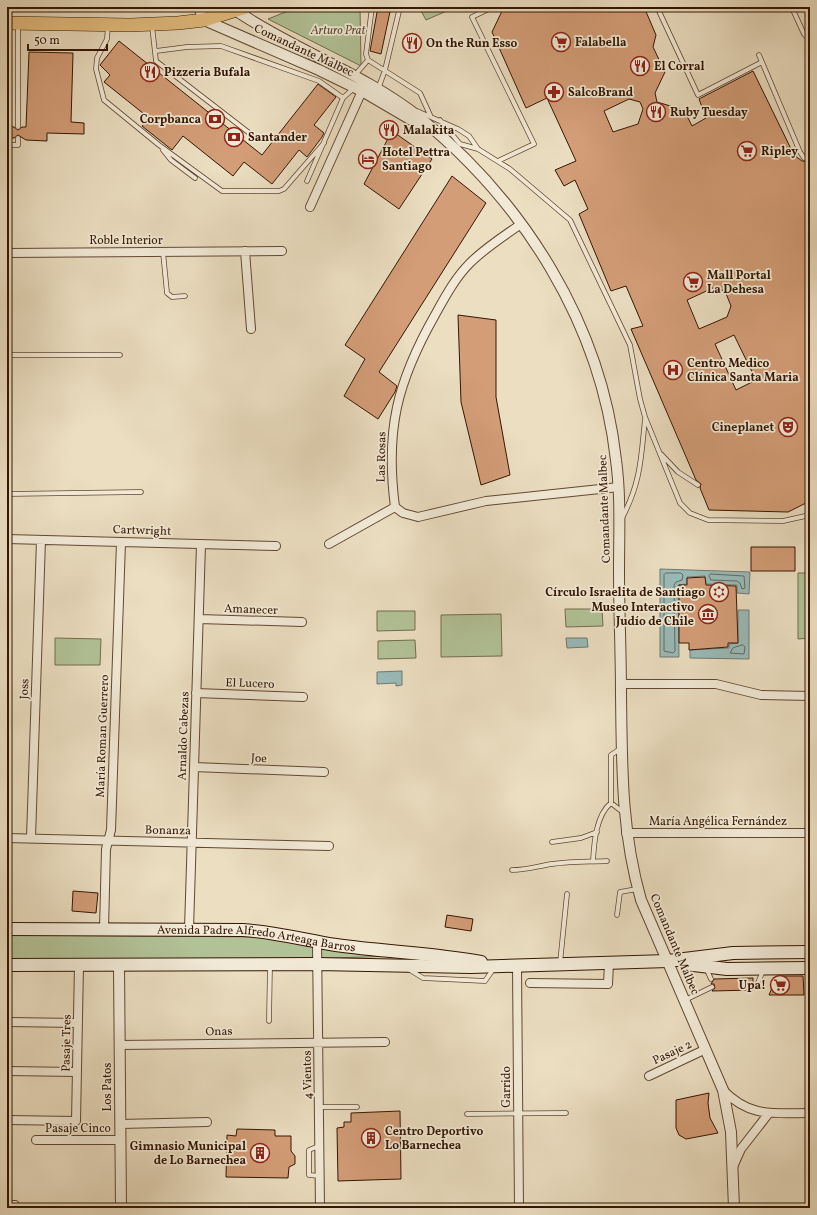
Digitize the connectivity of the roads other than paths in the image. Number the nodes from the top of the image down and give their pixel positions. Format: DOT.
graph roads {
  1 [pos="199,7"];
  2 [pos="372,7"];
  3 [pos="400,7"];
  4 [pos="493,7"];
  5 [pos="657,7"];
  6 [pos="782,7"];
  7 [pos="238,8"];
  8 [pos="204,20"];
  9 [pos="13,23"];
  10 [pos="107,24"];
  11 [pos="152,25"];
  12 [pos="810,40"];
  13 [pos="156,51"];
  14 [pos="759,55"];
  15 [pos="368,60"];
  16 [pos="762,62"];
  17 [pos="384,70"];
  18 [pos="354,76"];
  19 [pos="358,89"];
  20 [pos="378,89"];
  21 [pos="343,98"];
  22 [pos="403,106"];
  23 [pos="430,115"];
  24 [pos="440,120"];
  25 [pos="18,127"];
  26 [pos="248,132"];
  27 [pos="18,138"];
  28 [pos="324,143"];
  29 [pos="448,144"];
  30 [pos="7,145"];
  31 [pos="159,145"];
  32 [pos="478,149"];
  33 [pos="810,159"];
  34 [pos="498,161"];
  35 [pos="195,178"];
  36 [pos="307,181"];
  37 [pos="310,207"];
  38 [pos="521,224"];
  39 [pos="245,251"];
  40 [pos="282,251"];
  41 [pos="163,252"];
  42 [pos="7,253"];
  43 [pos="185,296"];
  44 [pos="251,330"];
  45 [pos="7,355"];
  46 [pos="120,355"];
  47 [pos="645,417"];
  48 [pos="657,449"];
  49 [pos="698,485"];
  50 [pos="619,487"];
  51 [pos="141,492"];
  52 [pos="7,494"];
  53 [pos="395,507"];
  54 [pos="810,515"];
  55 [pos="619,524"];
  56 [pos="7,539"];
  57 [pos="41,540"];
  58 [pos="121,542"];
  59 [pos="201,544"];
  60 [pos="329,544"];
  61 [pos="276,546"];
  62 [pos="199,619"];
  63 [pos="302,622"];
  64 [pos="621,684"];
  65 [pos="196,693"];
  66 [pos="810,696"];
  67 [pos="303,697"];
  68 [pos="622,748"];
  69 [pos="194,767"];
  70 [pos="324,772"];
  71 [pos="611,803"];
  72 [pos="624,812"];
  73 [pos="597,832"];
  74 [pos="626,833"];
  75 [pos="810,833"];
  76 [pos="7,838"];
  77 [pos="31,838"];
  78 [pos="108,840"];
  79 [pos="192,842"];
  80 [pos="552,842"];
  81 [pos="329,846"];
  82 [pos="607,861"];
  83 [pos="593,862"];
  84 [pos="512,870"];
  85 [pos="638,889"];
  86 [pos="567,894"];
  87 [pos="617,915"];
  88 [pos="7,929"];
  89 [pos="189,929"];
  90 [pos="104,930"];
  91 [pos="317,942"];
  92 [pos="810,952"];
  93 [pos="668,961"];
  94 [pos="609,963"];
  95 [pos="270,964"];
  96 [pos="317,964"];
  97 [pos="560,964"];
  98 [pos="7,965"];
  99 [pos="79,965"];
  100 [pos="119,965"];
  101 [pos="500,966"];
  102 [pos="517,966"];
  103 [pos="705,966"];
  104 [pos="810,968"];
  105 [pos="764,969"];
  106 [pos="711,979"];
  107 [pos="530,983"];
  108 [pos="757,985"];
  109 [pos="712,986"];
  110 [pos="685,1000"];
  111 [pos="7,1022"];
  112 [pos="269,1022"];
  113 [pos="78,1023"];
  114 [pos="318,1041"];
  115 [pos="385,1042"];
  116 [pos="120,1045"];
  117 [pos="706,1049"];
  118 [pos="7,1071"];
  119 [pos="77,1072"];
  120 [pos="649,1076"];
  121 [pos="723,1090"];
  122 [pos="319,1107"];
  123 [pos="358,1107"];
  124 [pos="566,1113"];
  125 [pos="769,1113"];
  126 [pos="810,1113"];
  127 [pos="467,1114"];
  128 [pos="518,1114"];
  129 [pos="7,1120"];
  130 [pos="206,1122"];
  131 [pos="120,1124"];
  132 [pos="36,1140"];
  133 [pos="120,1140"];
  134 [pos="733,1167"];
  135 [pos="121,1208"];
  136 [pos="320,1208"];
  137 [pos="519,1208"];
  138 [pos="734,1208"];
  1 -- 8 [label="street"];
  2 -- 15 [label="lane"];
  3 -- 17 [label="lane"];
  4 -- 34 [label="lane"];
  5 -- 16 [label="lane"];
  6 -- 12 [label="lane"];
  7 -- 8 [label="main road"];
  7 -- 18 [label="street, Comandante Malbec"];
  8 -- 11 [label="main road"];
  8 -- 19 [label="street, Comandante Malbec"];
  9 -- 10 [label="main road"];
  9 -- 25 [label="lane"];
  10 -- 11 [label="main road"];
  10 -- 31 [label="lane"];
  11 -- 13 [label="lane"];
  13 -- 21 [label="lane"];
  13 -- 26 [label="lane"];
  14 -- 16 [label="lane"];
  15 -- 17 [label="lane"];
  15 -- 18 [label="lane"];
  16 -- 33 [label="lane"];
  17 -- 20 [label="lane"];
  17 -- 23 [label="lane"];
  18 -- 20 [label="street, Comandante Malbec"];
  19 -- 21 [label="lane"];
  19 -- 29 [label="street, Comandante Malbec"];
  19 -- 37 [label="street, Comandante Malbec"];
  20 -- 22 [label="street, Comandante Malbec"];
  21 -- 28 [label="lane"];
  22 -- 23 [label="lane"];
  22 -- 29 [label="street, Comandante Malbec"];
  23 -- 24 [label="lane"];
  24 -- 32 [label="lane"];
  24 -- 32 [label="lane"];
  27 -- 30 [label="lane"];
  28 -- 31 [label="lane"];
  28 -- 36 [label="lane"];
  29 -- 38 [label="street, Comandante Malbec"];
  31 -- 35 [label="lane"];
  32 -- 34 [label="lane"];
  34 -- 47 [label="lane"];
  38 -- 50 [label="street, Comandante Malbec"];
  38 -- 53 [label="street, Las Rosas"];
  39 -- 40 [label="street, Roble Interior"];
  39 -- 41 [label="street, Roble Interior"];
  39 -- 44 [label="street"];
  41 -- 42 [label="street, Roble Interior"];
  41 -- 43 [label="lane"];
  45 -- 46 [label="lane"];
  47 -- 48 [label="lane"];
  47 -- 55 [label="lane"];
  48 -- 49 [label="lane"];
  48 -- 54 [label="lane"];
  50 -- 53 [label="street"];
  50 -- 55 [label="street, Comandante Malbec"];
  51 -- 52 [label="lane"];
  53 -- 60 [label="street"];
  55 -- 64 [label="street, Comandante Malbec"];
  56 -- 57 [label="street, Cartwright"];
  57 -- 58 [label="street, Cartwright"];
  57 -- 77 [label="street, Joss"];
  58 -- 59 [label="street, Cartwright"];
  58 -- 78 [label="street, María Roman Guerrero"];
  59 -- 61 [label="street, Cartwright"];
  59 -- 62 [label="street, Arnaldo Cabezas"];
  62 -- 63 [label="street, Amanecer"];
  62 -- 65 [label="street, Arnaldo Cabezas"];
  64 -- 66 [label="street"];
  64 -- 68 [label="street, Comandante Malbec"];
  65 -- 67 [label="street, El Lucero"];
  65 -- 69 [label="street, Arnaldo Cabezas"];
  68 -- 71 [label="lane"];
  68 -- 72 [label="street, Comandante Malbec"];
  69 -- 70 [label="street, Joe"];
  69 -- 79 [label="street, Arnaldo Cabezas"];
  71 -- 72 [label="lane"];
  71 -- 73 [label="lane"];
  72 -- 74 [label="street, Comandante Malbec"];
  73 -- 80 [label="lane"];
  73 -- 83 [label="lane"];
  74 -- 75 [label="street, María Angélica Fernández"];
  74 -- 85 [label="street, Comandante Malbec"];
  76 -- 77 [label="street, Bonanza"];
  77 -- 78 [label="street, Bonanza"];
  78 -- 79 [label="street, Bonanza"];
  78 -- 90 [label="street, María Roman Guerrero"];
  79 -- 81 [label="street, Bonanza"];
  79 -- 89 [label="street, Arnaldo Cabezas"];
  82 -- 83 [label="lane"];
  83 -- 84 [label="lane"];
  85 -- 87 [label="lane"];
  85 -- 93 [label="street, Comandante Malbec"];
  86 -- 97 [label="lane"];
  88 -- 90 [label="main road, Avenida Padre Alfredo Arteaga Barros"];
  89 -- 90 [label="main road, Avenida Padre Alfredo Arteaga Barros"];
  89 -- 91 [label="main road, Avenida Padre Alfredo Arteaga Barros"];
  91 -- 96 [label="street, 4 Vientos"];
  91 -- 101 [label="main road, Avenida Padre Alfredo Arteaga Barros"];
  92 -- 93 [label="main road, Avenida Padre Alfredo Arteaga Barros"];
  93 -- 94 [label="main road, Avenida Padre Alfredo Arteaga Barros"];
  93 -- 103 [label="main road, Avenida Padre Alfredo Arteaga Barros"];
  93 -- 110 [label="street, Comandante Malbec"];
  94 -- 97 [label="main road, Avenida Padre Alfredo Arteaga Barros"];
  94 -- 107 [label="street"];
  95 -- 96 [label="main road, Avenida Padre Alfredo Arteaga Barros"];
  95 -- 100 [label="main road, Avenida Padre Alfredo Arteaga Barros"];
  95 -- 112 [label="lane"];
  96 -- 101 [label="main road, Avenida Padre Alfredo Arteaga Barros"];
  96 -- 114 [label="street, 4 Vientos"];
  97 -- 102 [label="main road, Avenida Padre Alfredo Arteaga Barros"];
  98 -- 99 [label="main road, Avenida Padre Alfredo Arteaga Barros"];
  99 -- 100 [label="main road, Avenida Padre Alfredo Arteaga Barros"];
  99 -- 113 [label="street, Pasaje Tres"];
  100 -- 116 [label="street, Los Patos"];
  101 -- 102 [label="main road, Avenida Padre Alfredo Arteaga Barros"];
  102 -- 128 [label="street, Garrido"];
  103 -- 105 [label="main road, Avenida Padre Alfredo Arteaga Barros"];
  103 -- 106 [label="lane"];
  104 -- 105 [label="main road, Avenida Padre Alfredo Arteaga Barros"];
  105 -- 108 [label="lane"];
  109 -- 110 [label="lane"];
  110 -- 117 [label="street, Comandante Malbec"];
  111 -- 113 [label="street"];
  113 -- 119 [label="street, Pasaje Tres"];
  114 -- 115 [label="street, Onas"];
  114 -- 116 [label="street, Onas"];
  114 -- 122 [label="street, 4 Vientos"];
  116 -- 131 [label="street, Los Patos"];
  117 -- 120 [label="street, Pasaje 2"];
  117 -- 121 [label="street, Comandante Malbec"];
  118 -- 119 [label="street"];
  119 -- 129 [label="street, Pasaje Tres"];
  121 -- 125 [label="street"];
  121 -- 134 [label="street, Comandante Malbec"];
  122 -- 123 [label="lane"];
  122 -- 136 [label="street, 4 Vientos"];
  124 -- 128 [label="lane"];
  125 -- 126 [label="street"];
  125 -- 134 [label="street"];
  127 -- 128 [label="lane"];
  128 -- 137 [label="street, Garrido"];
  130 -- 131 [label="street"];
  131 -- 133 [label="street, Los Patos"];
  132 -- 133 [label="street, Pasaje Cinco"];
  133 -- 135 [label="street, Los Patos"];
  134 -- 138 [label="street, Comandante Malbec"];
}
